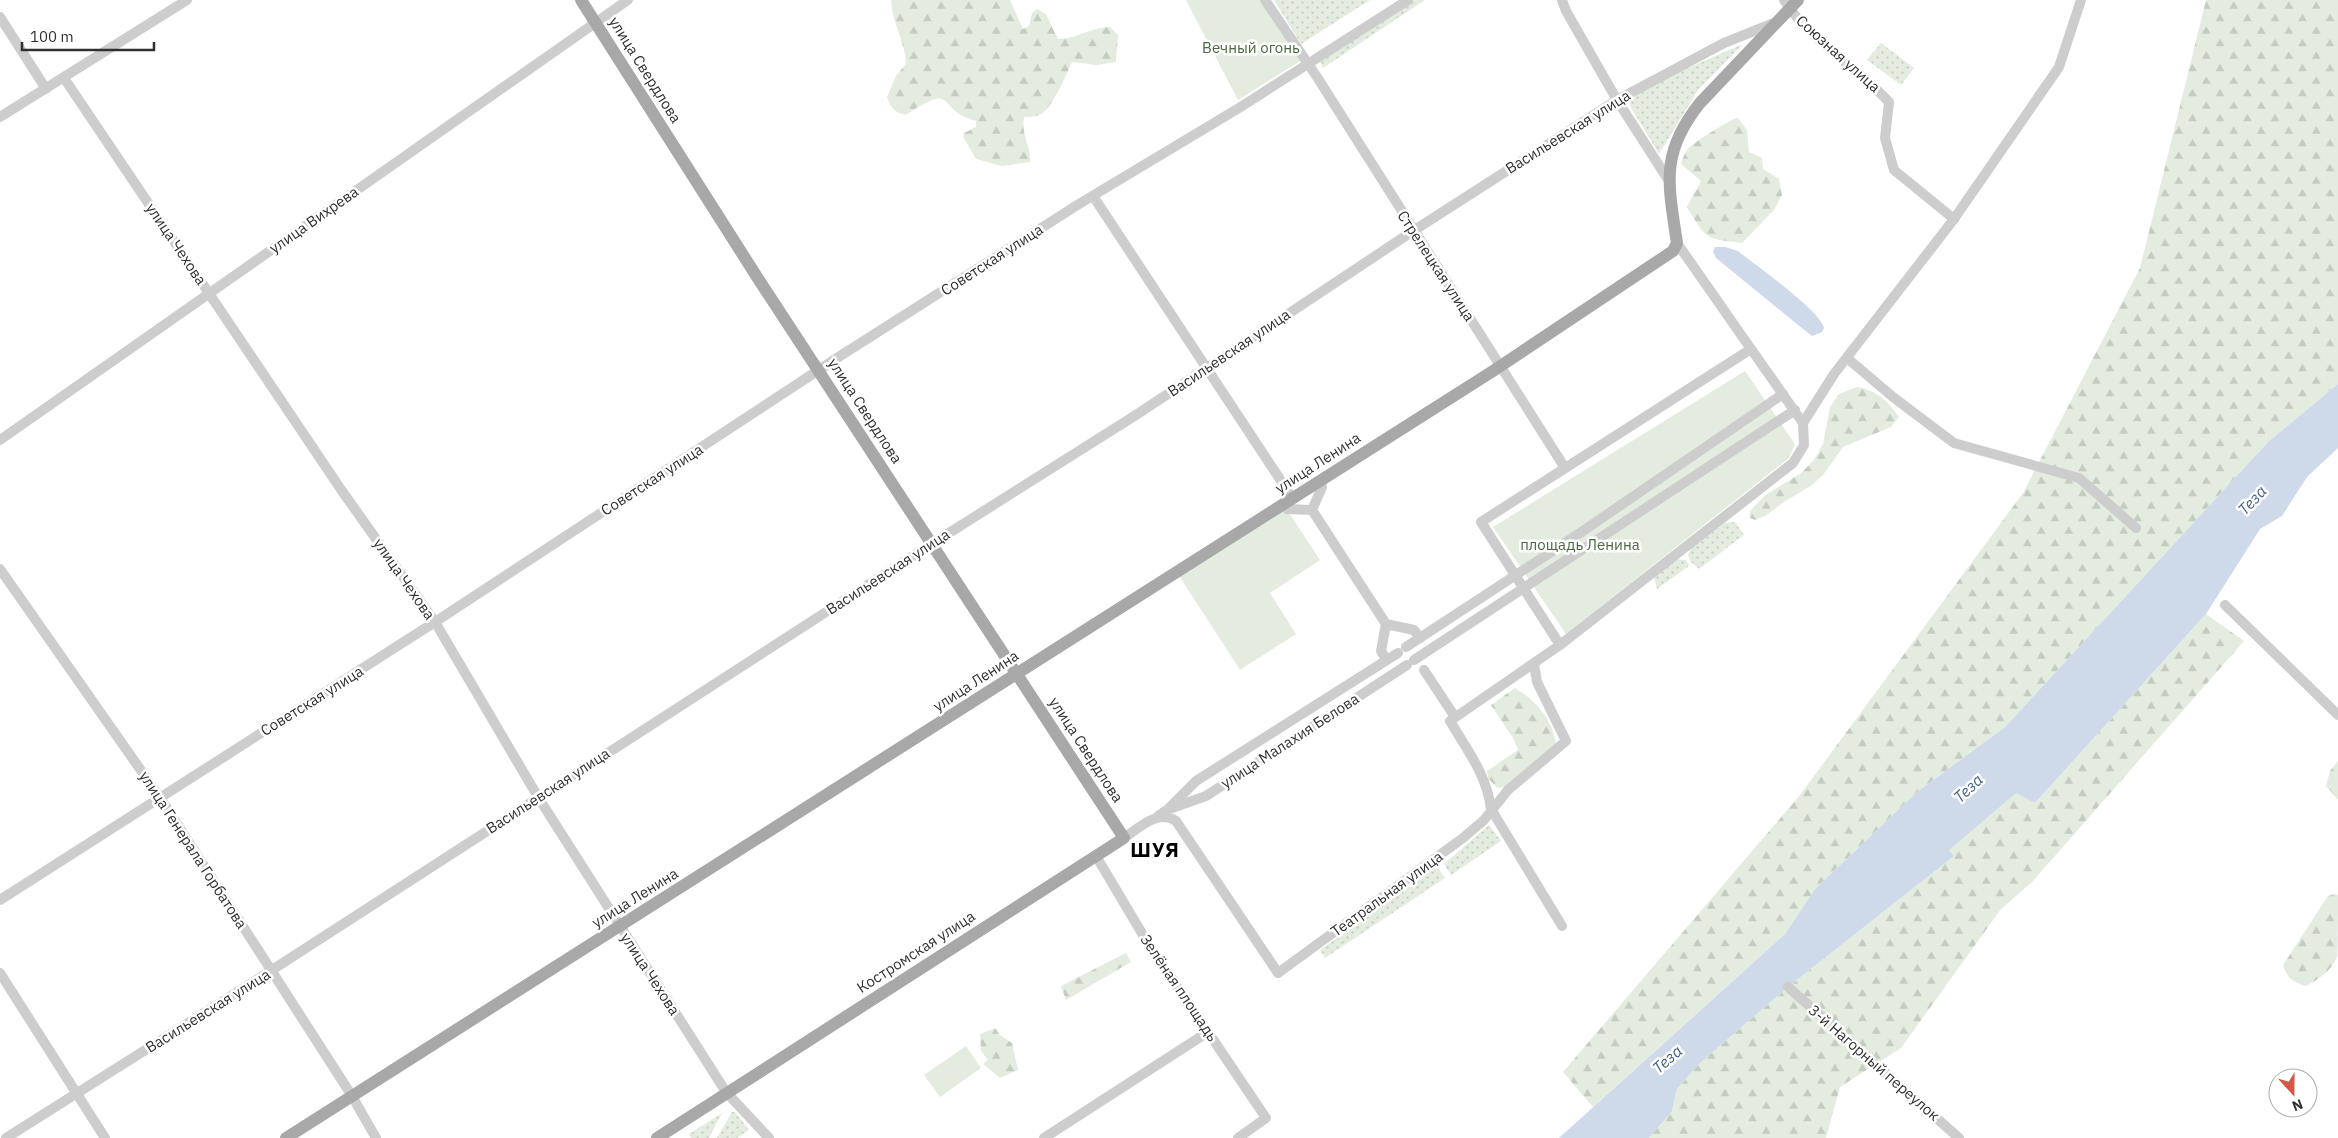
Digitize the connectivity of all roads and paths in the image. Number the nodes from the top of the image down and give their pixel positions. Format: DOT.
graph roads {
  1 [pos="581,0"];
  2 [pos="628,0"];
  3 [pos="1265,0"];
  4 [pos="1408,0"];
  5 [pos="1562,0"];
  6 [pos="2081,0"];
  7 [pos="181,1"];
  8 [pos="1791,3"];
  9 [pos="0,17"];
  10 [pos="1778,21"];
  11 [pos="595,22"];
  12 [pos="1307,64"];
  13 [pos="64,78"];
  14 [pos="46,88"];
  15 [pos="1617,100"];
  16 [pos="0,117"];
  17 [pos="1669,181"];
  18 [pos="1093,196"];
  19 [pos="1954,219"];
  20 [pos="1413,231"];
  21 [pos="1677,243"];
  22 [pos="210,294"];
  23 [pos="1751,349"];
  24 [pos="1847,358"];
  25 [pos="1500,367"];
  26 [pos="1208,368"];
  27 [pos="820,371"];
  28 [pos="1783,394"];
  29 [pos="1795,410"];
  30 [pos="1803,423"];
  31 [pos="0,440"];
  32 [pos="1565,468"];
  33 [pos="1322,487"];
  34 [pos="1290,504"];
  35 [pos="1312,510"];
  36 [pos="2136,528"];
  37 [pos="932,543"];
  38 [pos="0,569"];
  39 [pos="1515,575"];
  40 [pos="1525,589"];
  41 [pos="2225,605"];
  42 [pos="435,622"];
  43 [pos="1386,624"];
  44 [pos="1420,638"];
  45 [pos="1560,645"];
  46 [pos="1402,650"];
  47 [pos="1386,659"];
  48 [pos="1411,662"];
  49 [pos="1534,664"];
  50 [pos="1424,670"];
  51 [pos="1016,675"];
  52 [pos="2338,715"];
  53 [pos="1452,719"];
  54 [pos="538,797"];
  55 [pos="161,799"];
  56 [pos="1168,809"];
  57 [pos="1491,809"];
  58 [pos="1155,818"];
  59 [pos="1124,838"];
  60 [pos="1096,856"];
  61 [pos="0,900"];
  62 [pos="1562,926"];
  63 [pos="620,927"];
  64 [pos="272,970"];
  65 [pos="0,973"];
  66 [pos="1788,987"];
  67 [pos="1208,1032"];
  68 [pos="726,1092"];
  69 [pos="78,1093"];
  70 [pos="352,1096"];
  71 [pos="6,1138"];
  72 [pos="105,1138"];
  73 [pos="286,1138"];
  74 [pos="376,1138"];
  75 [pos="657,1138"];
  76 [pos="769,1138"];
  77 [pos="1044,1138"];
  78 [pos="1238,1138"];
  79 [pos="1959,1138"];
  1 -- 11 [label="main road, улица Свердлова"];
  2 -- 11 [label="street, улица Вихрева"];
  3 -- 12 [label="street, Стрелецкая улица"];
  4 -- 12 [label="street, Советская улица"];
  5 -- 15 [label="street"];
  6 -- 19 [label="street"];
  7 -- 13 [label="street"];
  8 -- 10 [label="main road"];
  8 -- 19 [label="street, Союзная улица"];
  9 -- 14 [label="street"];
  10 -- 15 [label="street, Васильевская улица"];
  10 -- 17 [label="main road"];
  11 -- 22 [label="street, улица Вихрева"];
  11 -- 27 [label="main road, улица Свердлова"];
  12 -- 18 [label="street, Советская улица"];
  12 -- 20 [label="street, Стрелецкая улица"];
  13 -- 14 [label="street"];
  13 -- 22 [label="street, улица Чехова"];
  14 -- 16 [label="street"];
  15 -- 17 [label="street"];
  15 -- 20 [label="street, Васильевская улица"];
  17 -- 21 [label="main road"];
  18 -- 26 [label="street"];
  18 -- 27 [label="street, Советская улица"];
  19 -- 24 [label="street"];
  20 -- 25 [label="street, Стрелецкая улица"];
  20 -- 26 [label="street, Васильевская улица"];
  21 -- 23 [label="street"];
  21 -- 25 [label="main road, улица Ленина"];
  22 -- 31 [label="street, улица Вихрева"];
  22 -- 42 [label="street, улица Чехова"];
  23 -- 28 [label="street"];
  23 -- 32 [label="street"];
  24 -- 30 [label="street"];
  24 -- 36 [label="street"];
  25 -- 32 [label="street, Стрелецкая улица"];
  25 -- 34 [label="main road, улица Ленина"];
  26 -- 34 [label="street"];
  26 -- 37 [label="street, Васильевская улица"];
  27 -- 37 [label="main road, улица Свердлова"];
  27 -- 42 [label="street, Советская улица"];
  28 -- 29 [label="street"];
  28 -- 39 [label="street"];
  29 -- 30 [label="street"];
  29 -- 40 [label="street"];
  30 -- 45 [label="street"];
  32 -- 39 [label="street"];
  33 -- 35 [label="street"];
  34 -- 35 [label="street"];
  34 -- 51 [label="main road, улица Ленина"];
  35 -- 43 [label="street"];
  37 -- 51 [label="main road, улица Свердлова"];
  37 -- 54 [label="street, Васильевская улица"];
  38 -- 55 [label="street, улица Генерала Горбатова"];
  39 -- 40 [label="street"];
  39 -- 44 [label="street, улица Малахия Белова"];
  40 -- 45 [label="street"];
  40 -- 48 [label="street, улица Малахия Белова"];
  41 -- 52 [label="street"];
  42 -- 54 [label="street, улица Чехова"];
  42 -- 55 [label="street, Советская улица"];
  43 -- 44 [label="street"];
  43 -- 47 [label="street"];
  44 -- 46 [label="street, улица Малахия Белова"];
  45 -- 49 [label="street"];
  46 -- 47 [label="street, улица Малахия Белова"];
  46 -- 48 [label="street"];
  46 -- 48 [label="street"];
  47 -- 56 [label="street, улица Малахия Белова"];
  48 -- 56 [label="street, улица Малахия Белова"];
  49 -- 53 [label="street"];
  49 -- 57 [label="street, Театральная улица"];
  50 -- 53 [label="street"];
  51 -- 59 [label="main road, улица Свердлова"];
  51 -- 63 [label="main road, улица Ленина"];
  53 -- 57 [label="street"];
  54 -- 63 [label="street, улица Чехова"];
  54 -- 64 [label="street, Васильевская улица"];
  55 -- 61 [label="street, Советская улица"];
  55 -- 64 [label="street, улица Генерала Горбатова"];
  56 -- 58 [label="street, улица Малахия Белова"];
  57 -- 58 [label="street, Театральная улица"];
  57 -- 62 [label="street"];
  58 -- 59 [label="street"];
  59 -- 60 [label="main road, Костромская улица"];
  60 -- 67 [label="street, Зелёная площадь"];
  60 -- 68 [label="main road, Костромская улица"];
  63 -- 68 [label="street, улица Чехова"];
  63 -- 70 [label="main road, улица Ленина"];
  64 -- 69 [label="street, Васильевская улица"];
  64 -- 70 [label="street, улица Генерала Горбатова"];
  65 -- 69 [label="street"];
  66 -- 79 [label="street, 3-й Нагорный переулок"];
  67 -- 77 [label="street"];
  67 -- 78 [label="street, Зелёная площадь"];
  68 -- 75 [label="main road, Костромская улица"];
  68 -- 76 [label="street, улица Чехова"];
  69 -- 71 [label="street, Васильевская улица"];
  69 -- 72 [label="street"];
  70 -- 73 [label="main road, улица Ленина"];
  70 -- 74 [label="street, улица Генерала Горбатова"];
}
